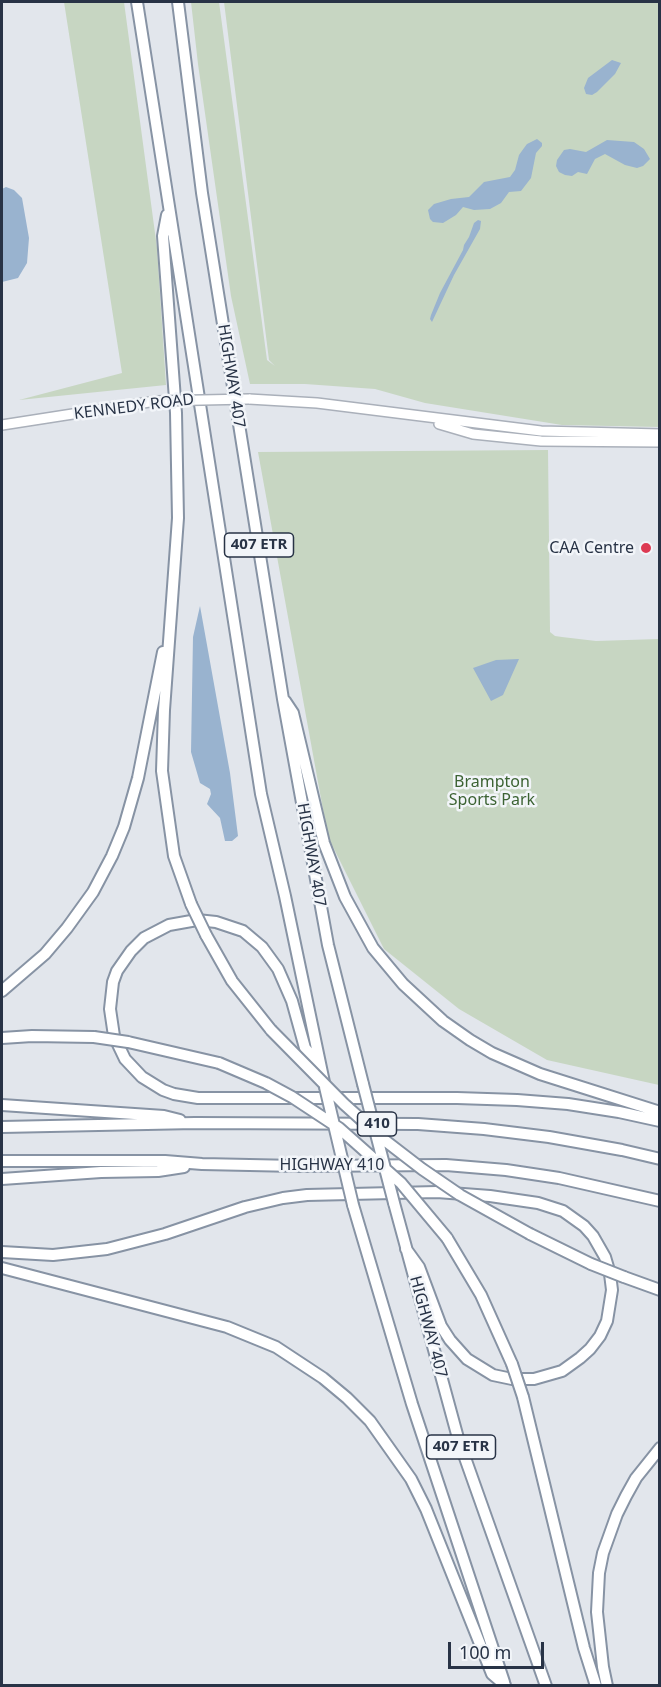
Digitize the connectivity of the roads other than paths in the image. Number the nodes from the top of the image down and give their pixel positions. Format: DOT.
graph roads {
  1 [pos="137,2"];
  2 [pos="178,2"];
  3 [pos="169,206"];
  4 [pos="411,416"];
  5 [pos="2,425"];
  6 [pos="660,435"];
  7 [pos="660,442"];
  8 [pos="171,626"];
  9 [pos="283,699"];
  10 [pos="2,991"];
  11 [pos="2,1038"];
  12 [pos="321,1068"];
  13 [pos="2,1105"];
  14 [pos="660,1112"];
  15 [pos="660,1121"];
  16 [pos="195,1123"];
  17 [pos="2,1127"];
  18 [pos="660,1159"];
  19 [pos="2,1161"];
  20 [pos="202,1164"];
  21 [pos="2,1179"];
  22 [pos="660,1201"];
  23 [pos="406,1248"];
  24 [pos="2,1252"];
  25 [pos="2,1268"];
  26 [pos="660,1290"];
  27 [pos="660,1448"];
  28 [pos="505,1685"];
  29 [pos="546,1686"];
  30 [pos="596,1686"];
  31 [pos="607,1686"];
  1 -- 3 [label="highway, HIGHWAY 407 / 407 ETR"];
  2 -- 9 [label="highway, HIGHWAY 407 / 407 ETR"];
  3 -- 8 [label="highway"];
  3 -- 12 [label="highway, HIGHWAY 407 / 407 ETR"];
  4 -- 5 [label="main road, KENNEDY ROAD, bridge"];
  4 -- 6 [label="main road, KENNEDY ROAD"];
  4 -- 7 [label="main road, KENNEDY ROAD"];
  8 -- 10 [label="highway"];
  8 -- 26 [label="highway, bridge"];
  9 -- 14 [label="highway"];
  9 -- 23 [label="highway, HIGHWAY 407 / 407 ETR, bridge"];
  11 -- 30 [label="highway, bridge"];
  12 -- 15 [label="highway"];
  12 -- 28 [label="highway, HIGHWAY 407 / 407 ETR, bridge"];
  13 -- 16 [label="highway"];
  16 -- 17 [label="highway, 410"];
  16 -- 18 [label="highway, 410"];
  19 -- 20 [label="highway, HIGHWAY 410"];
  20 -- 21 [label="highway"];
  20 -- 22 [label="highway, HIGHWAY 410"];
  23 -- 24 [label="highway"];
  23 -- 29 [label="highway, HIGHWAY 407 / 407 ETR"];
  25 -- 28 [label="highway"];
  27 -- 31 [label="highway"];
}
